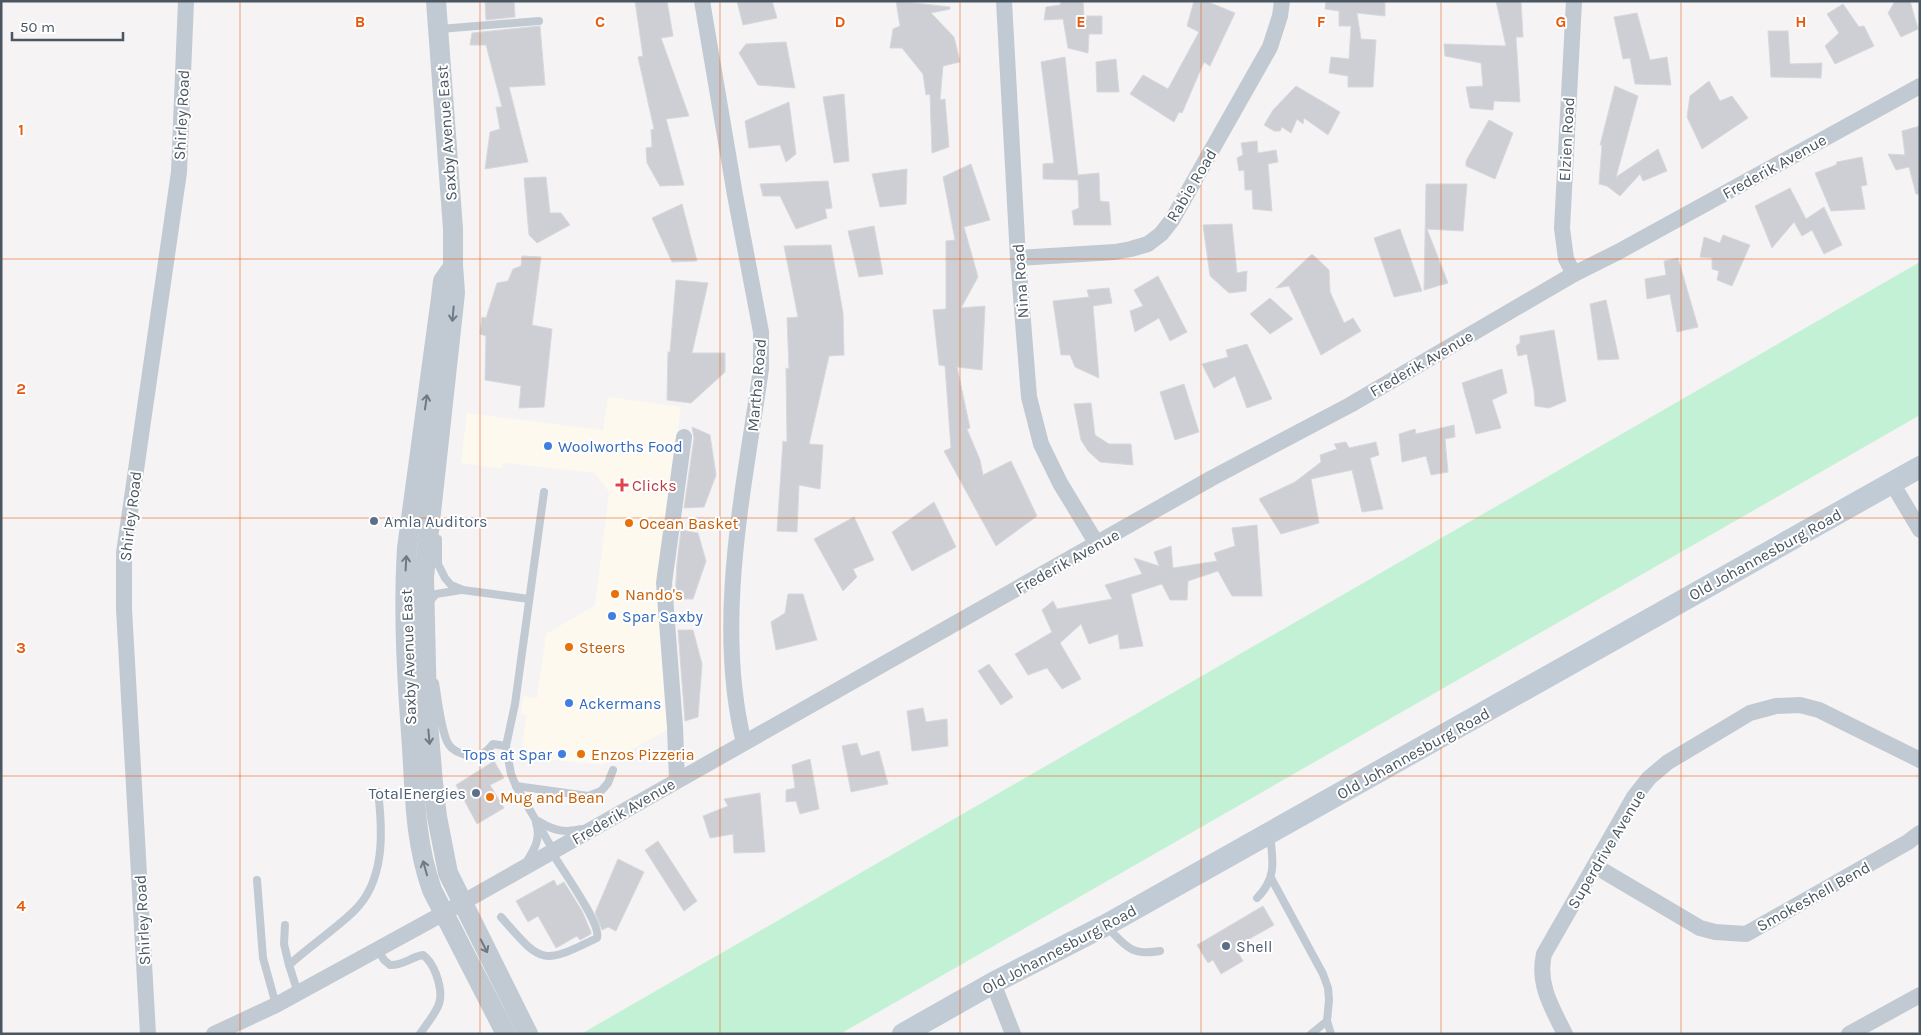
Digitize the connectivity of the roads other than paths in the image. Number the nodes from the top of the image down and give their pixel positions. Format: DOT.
graph roads {
  1 [pos="186,1"];
  2 [pos="436,1"];
  3 [pos="702,1"];
  4 [pos="1004,1"];
  5 [pos="1282,1"];
  6 [pos="1574,1"];
  7 [pos="539,21"];
  8 [pos="438,29"];
  9 [pos="1920,86"];
  10 [pos="1018,258"];
  11 [pos="453,265"];
  12 [pos="1574,274"];
  13 [pos="684,437"];
  14 [pos="437,457"];
  15 [pos="1920,467"];
  16 [pos="1892,482"];
  17 [pos="544,492"];
  18 [pos="1920,530"];
  19 [pos="1098,544"];
  20 [pos="463,590"];
  21 [pos="529,599"];
  22 [pos="424,611"];
  23 [pos="425,660"];
  24 [pos="744,742"];
  25 [pos="506,746"];
  26 [pos="1920,760"];
  27 [pos="613,770"];
  28 [pos="677,780"];
  29 [pos="516,786"];
  30 [pos="378,792"];
  31 [pos="535,818"];
  32 [pos="600,825"];
  33 [pos="1270,833"];
  34 [pos="1920,833"];
  35 [pos="552,851"];
  36 [pos="1595,866"];
  37 [pos="522,869"];
  38 [pos="1271,878"];
  39 [pos="257,880"];
  40 [pos="1257,898"];
  41 [pos="462,902"];
  42 [pos="444,913"];
  43 [pos="501,917"];
  44 [pos="285,925"];
  45 [pos="1106,925"];
  46 [pos="378,950"];
  47 [pos="1160,951"];
  48 [pos="289,965"];
  49 [pos="993,983"];
  50 [pos="298,993"];
  51 [pos="1920,994"];
  52 [pos="276,1005"];
  53 [pos="1327,1021"];
  54 [pos="148,1034"];
  55 [pos="214,1034"];
  56 [pos="420,1034"];
  57 [pos="506,1034"];
  58 [pos="528,1034"];
  59 [pos="903,1034"];
  60 [pos="1013,1034"];
  61 [pos="1312,1034"];
  62 [pos="1331,1034"];
  63 [pos="1564,1034"];
  64 [pos="1849,1034"];
  1 -- 54 [label="street, Shirley Road"];
  2 -- 8 [label="street, Saxby Avenue East"];
  3 -- 24 [label="street, Martha Road"];
  4 -- 10 [label="street, Nina Road"];
  5 -- 10 [label="street, Rabie Road"];
  6 -- 12 [label="street, Elzien Road"];
  7 -- 8 [label="lane"];
  8 -- 11 [label="street, Saxby Avenue East"];
  9 -- 12 [label="street, Frederik Avenue"];
  10 -- 19 [label="street, Nina Road"];
  11 -- 14 [label="street, Saxby Avenue East, one-way"];
  42 -- 11 [label="street, Saxby Avenue East, one-way"];
  12 -- 19 [label="street, Frederik Avenue"];
  13 -- 28 [label="street"];
  14 -- 20 [label="lane"];
  14 -- 22 [label="street, Saxby Avenue East"];
  15 -- 16 [label="main road, Old Johannesburg Road"];
  16 -- 18 [label="street"];
  16 -- 33 [label="main road, Old Johannesburg Road"];
  17 -- 21 [label="lane"];
  19 -- 24 [label="street, Frederik Avenue"];
  20 -- 21 [label="lane"];
  20 -- 22 [label="lane"];
  21 -- 25 [label="lane"];
  22 -- 23 [label="street, Saxby Avenue East"];
  23 -- 25 [label="lane"];
  23 -- 41 [label="street, Saxby Avenue East, one-way"];
  24 -- 28 [label="street, Frederik Avenue"];
  25 -- 29 [label="lane"];
  26 -- 36 [label="street, Superdrive Avenue"];
  27 -- 29 [label="lane"];
  28 -- 32 [label="street, Frederik Avenue"];
  29 -- 31 [label="lane"];
  30 -- 48 [label="lane"];
  31 -- 32 [label="lane"];
  31 -- 35 [label="lane"];
  31 -- 37 [label="lane"];
  32 -- 35 [label="street, Frederik Avenue"];
  33 -- 38 [label="lane"];
  33 -- 45 [label="main road, Old Johannesburg Road"];
  34 -- 36 [label="street, Smokeshell Bend"];
  35 -- 37 [label="street, Frederik Avenue"];
  35 -- 43 [label="lane"];
  36 -- 63 [label="street, Superdrive Avenue"];
  37 -- 41 [label="street, Frederik Avenue"];
  38 -- 40 [label="lane"];
  38 -- 53 [label="lane"];
  39 -- 52 [label="lane"];
  41 -- 42 [label="street, Frederik Avenue"];
  41 -- 58 [label="street, Saxby Avenue East, one-way"];
  42 -- 46 [label="street, Frederik Avenue"];
  42 -- 57 [label="street, Saxby Avenue East"];
  44 -- 48 [label="lane"];
  45 -- 47 [label="lane"];
  45 -- 49 [label="main road, Old Johannesburg Road"];
  46 -- 50 [label="street, Frederik Avenue"];
  46 -- 56 [label="lane"];
  48 -- 50 [label="lane"];
  49 -- 59 [label="main road, Old Johannesburg Road"];
  49 -- 60 [label="street"];
  50 -- 52 [label="street, Frederik Avenue"];
  51 -- 64 [label="street"];
  52 -- 55 [label="street, Frederik Avenue"];
  53 -- 61 [label="lane"];
  53 -- 62 [label="lane"];
}
